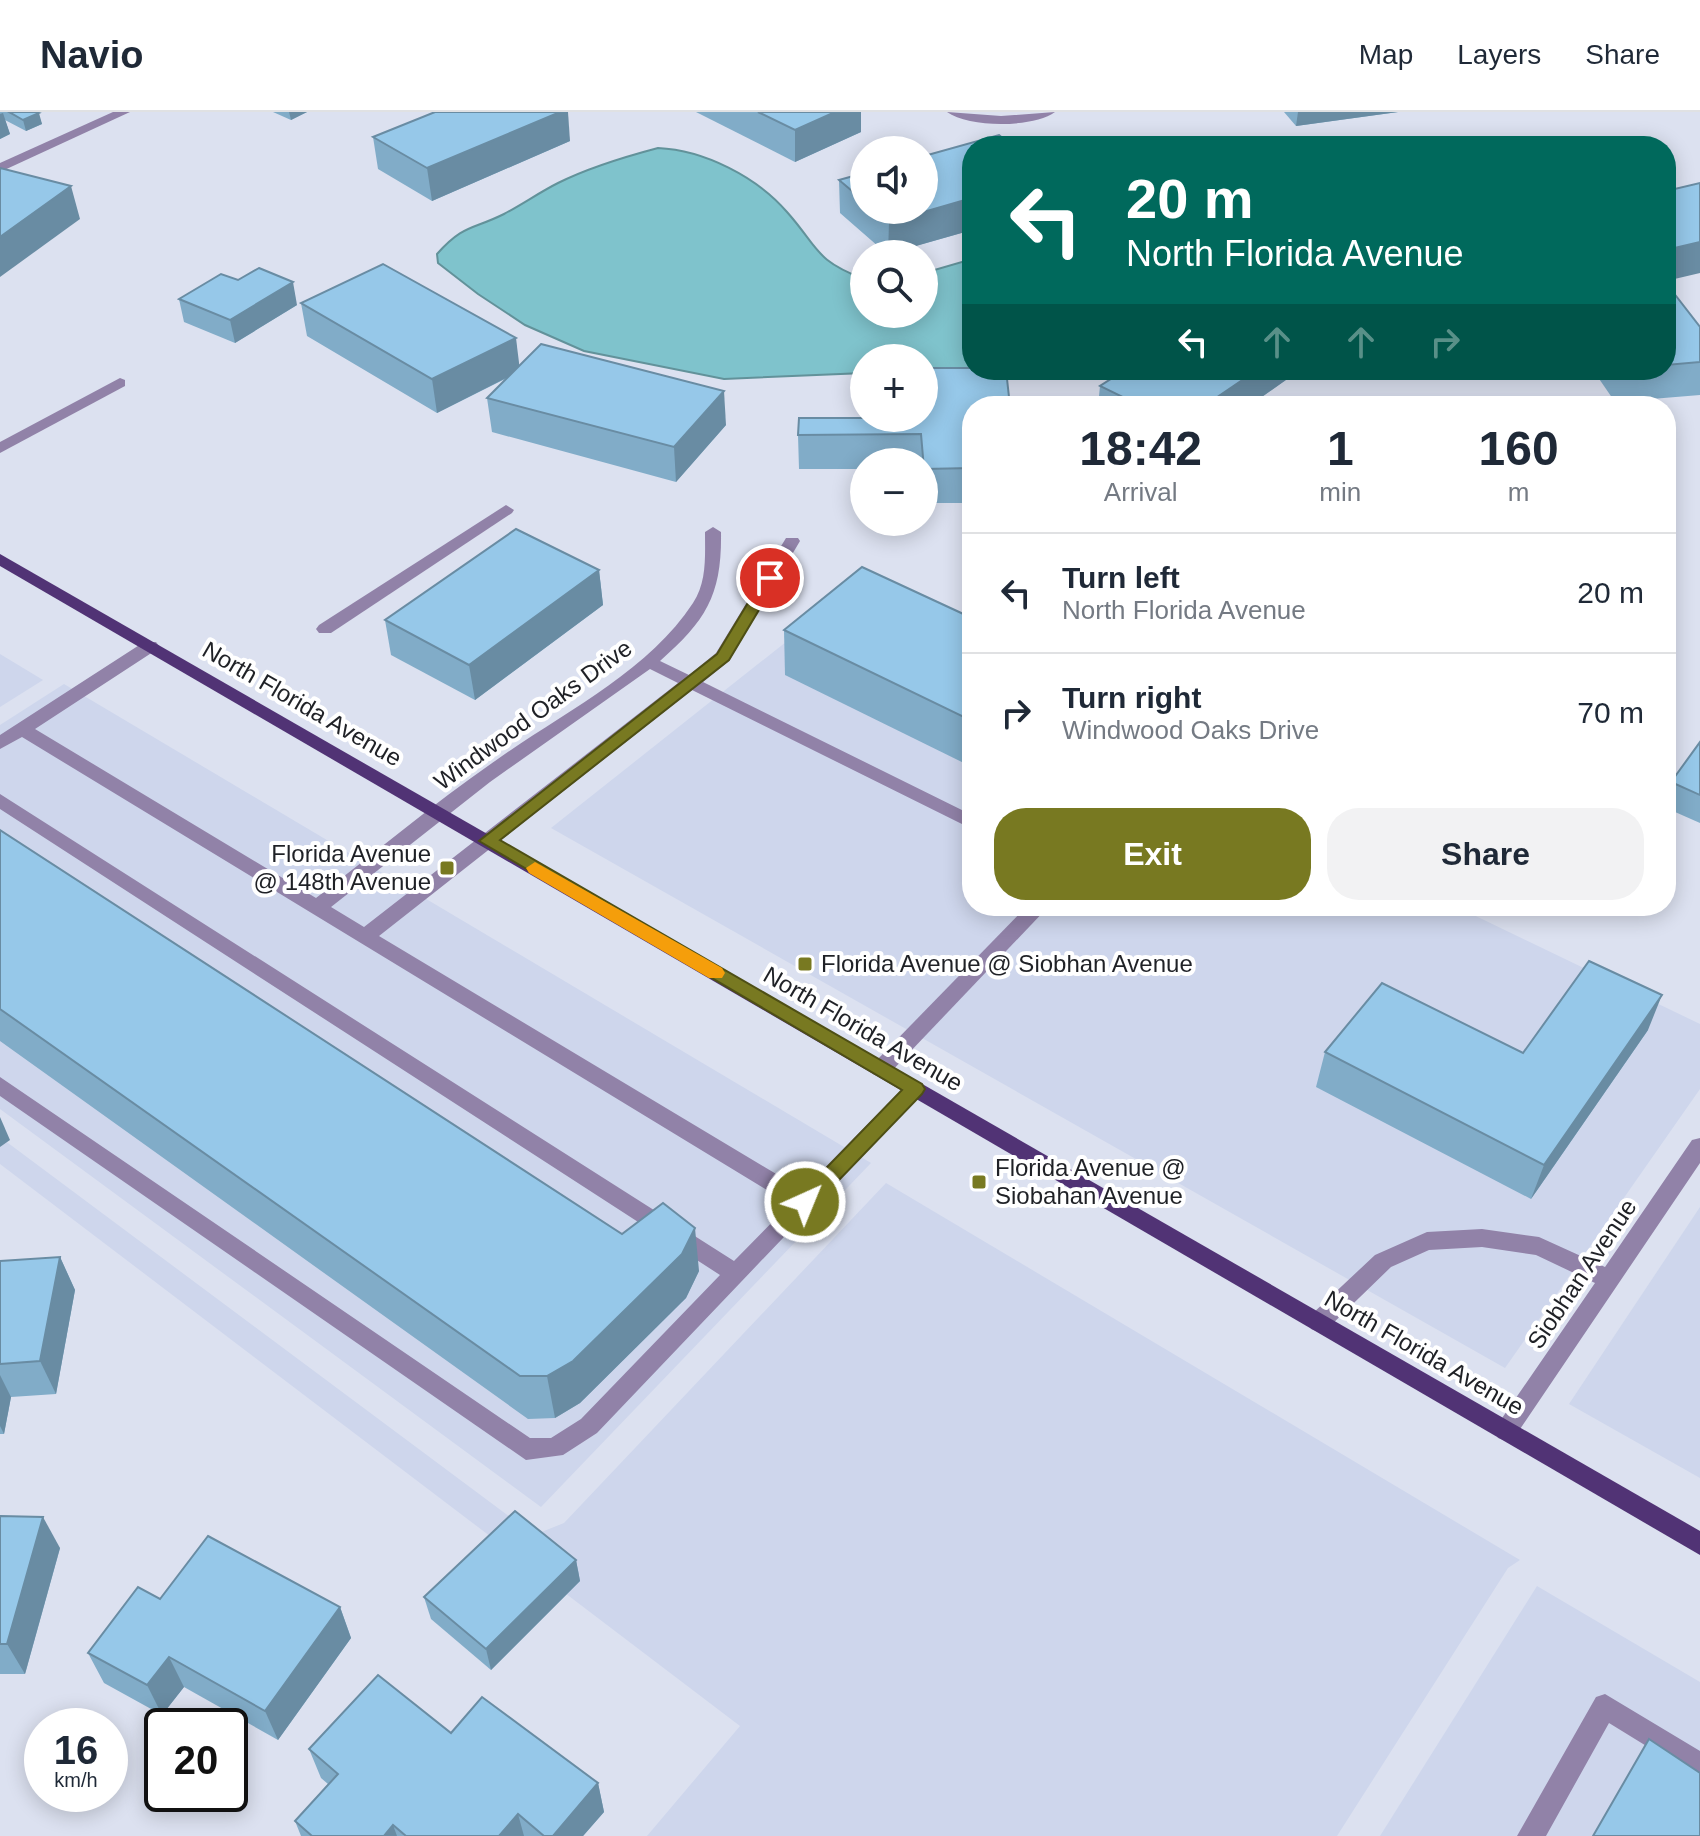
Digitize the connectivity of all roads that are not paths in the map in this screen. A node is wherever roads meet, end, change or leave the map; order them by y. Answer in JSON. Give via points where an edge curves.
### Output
{"nodes":[{"id":1,"x":124,"y":112,"type":"edge"},
{"id":2,"x":953,"y":112,"type":"edge"},
{"id":3,"x":1049,"y":112,"type":"edge"},
{"id":4,"x":0,"y":168,"type":"edge"},
{"id":5,"x":120,"y":383,"type":"dead end"},
{"id":6,"x":0,"y":448,"type":"edge"},
{"id":7,"x":506,"y":510,"type":"dead end"},
{"id":8,"x":713,"y":532,"type":"dead end"},
{"id":9,"x":792,"y":541,"type":"dead end"},
{"id":10,"x":0,"y":559,"type":"edge"},
{"id":11,"x":325,"y":629,"type":"dead end"},
{"id":12,"x":150,"y":646,"type":"junction"},
{"id":13,"x":647,"y":661,"type":"junction"},
{"id":14,"x":690,"y":683,"type":"junction"},
{"id":15,"x":22,"y":729,"type":"junction"},
{"id":16,"x":0,"y":743,"type":"edge"},
{"id":17,"x":0,"y":800,"type":"edge"},
{"id":18,"x":440,"y":813,"type":"junction"},
{"id":19,"x":962,"y":818,"type":"edge"},
{"id":20,"x":488,"y":841,"type":"junction"},
{"id":21,"x":319,"y":906,"type":"junction"},
{"id":22,"x":1029,"y":916,"type":"edge"},
{"id":23,"x":367,"y":935,"type":"junction"},
{"id":24,"x":881,"y":1069,"type":"junction"},
{"id":25,"x":0,"y":1085,"type":"edge"},
{"id":26,"x":915,"y":1089,"type":"junction"},
{"id":27,"x":1700,"y":1146,"type":"edge"},
{"id":28,"x":805,"y":1202,"type":"junction"},
{"id":29,"x":736,"y":1274,"type":"junction"},
{"id":30,"x":1609,"y":1279,"type":"junction"},
{"id":31,"x":1319,"y":1322,"type":"junction"},
{"id":32,"x":1506,"y":1431,"type":"junction"},
{"id":33,"x":1700,"y":1544,"type":"edge"},
{"id":34,"x":1700,"y":1766,"type":"edge"},
{"id":35,"x":1531,"y":1836,"type":"edge"}],
"edges":[{"from":1,"to":4,"type":"street"},
{"from":2,"to":3,"type":"street","via":[[1014,122]]},
{"from":5,"to":6,"type":"street"},
{"from":7,"to":11,"type":"street"},
{"from":8,"to":13,"type":"street","name":"Windwood Oaks Drive","via":[[713,569],[703,602]]},
{"from":9,"to":14,"type":"street","via":[[723,657]]},
{"from":10,"to":12,"type":"main road","name":"North Florida Avenue"},
{"from":12,"to":15,"type":"street"},
{"from":12,"to":18,"type":"main road","name":"North Florida Avenue"},
{"from":13,"to":14,"type":"street"},
{"from":13,"to":18,"type":"street","name":"Windwood Oaks Drive"},
{"from":14,"to":19,"type":"street"},
{"from":14,"to":20,"type":"street"},
{"from":15,"to":16,"type":"street"},
{"from":15,"to":21,"type":"street"},
{"from":17,"to":29,"type":"street"},
{"from":18,"to":20,"type":"main road","name":"North Florida Avenue"},
{"from":18,"to":21,"type":"street","name":"Windwood Oaks Drive"},
{"from":20,"to":23,"type":"street"},
{"from":20,"to":24,"type":"main road","name":"North Florida Avenue"},
{"from":21,"to":23,"type":"street"},
{"from":22,"to":24,"type":"street"},
{"from":23,"to":28,"type":"street"},
{"from":24,"to":26,"type":"main road","name":"North Florida Avenue"},
{"from":25,"to":29,"type":"street","via":[[526,1449],[555,1448],[589,1426]]},
{"from":26,"to":28,"type":"street"},
{"from":26,"to":31,"type":"main road","name":"North Florida Avenue"},
{"from":27,"to":30,"type":"street","name":"Siobhan Avenue"},
{"from":28,"to":29,"type":"street"},
{"from":30,"to":31,"type":"street","via":[[1539,1246],[1482,1238],[1427,1241],[1383,1261]]},
{"from":30,"to":32,"type":"street","name":"Siobhan Avenue"},
{"from":31,"to":32,"type":"main road","name":"North Florida Avenue"},
{"from":32,"to":33,"type":"main road","name":"North Florida Avenue"},
{"from":34,"to":35,"type":"street","via":[[1605,1706]]}]}
